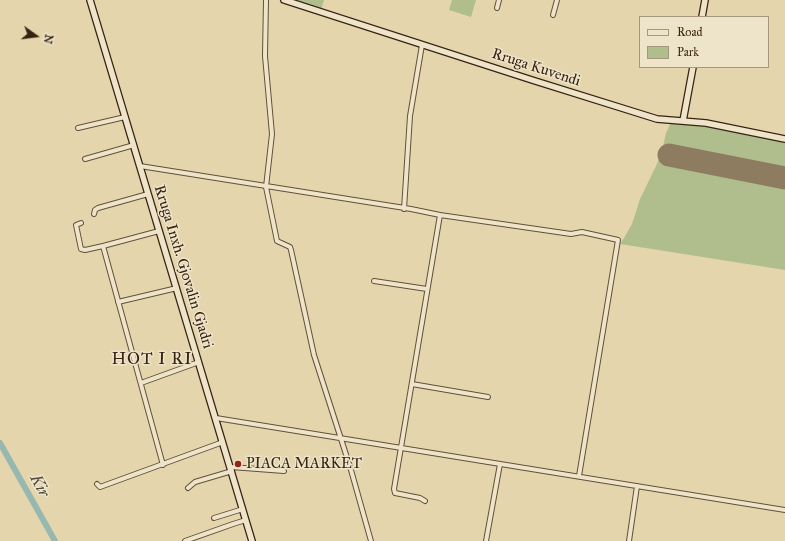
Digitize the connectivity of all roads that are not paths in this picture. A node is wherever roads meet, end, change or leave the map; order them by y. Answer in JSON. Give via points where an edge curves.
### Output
{"nodes":[{"id":1,"x":90,"y":0,"type":"edge"},
{"id":2,"x":266,"y":0,"type":"edge"},
{"id":3,"x":284,"y":0,"type":"edge"},
{"id":4,"x":499,"y":0,"type":"edge"},
{"id":5,"x":557,"y":0,"type":"edge"},
{"id":6,"x":705,"y":0,"type":"edge"},
{"id":7,"x":497,"y":8,"type":"dead end"},
{"id":8,"x":553,"y":15,"type":"dead end"},
{"id":9,"x":702,"y":16,"type":"edge"},
{"id":10,"x":422,"y":45,"type":"junction"},
{"id":11,"x":693,"y":68,"type":"edge"},
{"id":12,"x":125,"y":117,"type":"junction"},
{"id":13,"x":683,"y":122,"type":"junction"},
{"id":14,"x":78,"y":128,"type":"dead end"},
{"id":15,"x":785,"y":139,"type":"edge"},
{"id":16,"x":134,"y":145,"type":"junction"},
{"id":17,"x":85,"y":159,"type":"dead end"},
{"id":18,"x":140,"y":166,"type":"junction"},
{"id":19,"x":266,"y":187,"type":"junction"},
{"id":20,"x":148,"y":194,"type":"junction"},
{"id":21,"x":404,"y":208,"type":"junction"},
{"id":22,"x":94,"y":214,"type":"dead end"},
{"id":23,"x":440,"y":215,"type":"junction"},
{"id":24,"x":82,"y":223,"type":"dead end"},
{"id":25,"x":159,"y":231,"type":"junction"},
{"id":26,"x":103,"y":246,"type":"junction"},
{"id":27,"x":374,"y":281,"type":"dead end"},
{"id":28,"x":177,"y":288,"type":"junction"},
{"id":29,"x":427,"y":289,"type":"junction"},
{"id":30,"x":118,"y":302,"type":"junction"},
{"id":31,"x":199,"y":362,"type":"junction"},
{"id":32,"x":141,"y":383,"type":"junction"},
{"id":33,"x":412,"y":384,"type":"junction"},
{"id":34,"x":488,"y":397,"type":"dead end"},
{"id":35,"x":216,"y":418,"type":"junction"},
{"id":36,"x":340,"y":438,"type":"junction"},
{"id":37,"x":223,"y":442,"type":"junction"},
{"id":38,"x":401,"y":447,"type":"junction"},
{"id":39,"x":163,"y":464,"type":"junction"},
{"id":40,"x":500,"y":464,"type":"junction"},
{"id":41,"x":231,"y":469,"type":"junction"},
{"id":42,"x":284,"y":471,"type":"dead end"},
{"id":43,"x":579,"y":476,"type":"junction"},
{"id":44,"x":97,"y":484,"type":"dead end"},
{"id":45,"x":637,"y":486,"type":"junction"},
{"id":46,"x":188,"y":488,"type":"dead end"},
{"id":47,"x":425,"y":501,"type":"dead end"},
{"id":48,"x":243,"y":509,"type":"junction"},
{"id":49,"x":785,"y":510,"type":"edge"},
{"id":50,"x":214,"y":518,"type":"dead end"},
{"id":51,"x":246,"y":520,"type":"junction"},
{"id":52,"x":185,"y":541,"type":"edge"},
{"id":53,"x":252,"y":541,"type":"edge"},
{"id":54,"x":371,"y":541,"type":"edge"},
{"id":55,"x":486,"y":541,"type":"edge"},
{"id":56,"x":629,"y":541,"type":"edge"}],
"edges":[{"from":1,"to":12,"type":"street","name":"Rruga Inxh. Gjovalin Gjadri"},
{"from":2,"to":19,"type":"street","via":[[265,56],[272,134]]},
{"from":3,"to":10,"type":"street","name":"Rruga Kuvendi"},
{"from":4,"to":7,"type":"street"},
{"from":5,"to":8,"type":"street"},
{"from":6,"to":9,"type":"street"},
{"from":10,"to":13,"type":"street","name":"Rruga Kuvendi","via":[[657,119]]},
{"from":10,"to":21,"type":"street","via":[[410,116]]},
{"from":11,"to":13,"type":"street"},
{"from":12,"to":14,"type":"street"},
{"from":12,"to":16,"type":"street","name":"Rruga Inxh. Gjovalin Gjadri"},
{"from":13,"to":15,"type":"street","name":"Rruga Kuvendi","via":[[714,125]]},
{"from":16,"to":17,"type":"street"},
{"from":16,"to":18,"type":"street","name":"Rruga Inxh. Gjovalin Gjadri"},
{"from":18,"to":19,"type":"street"},
{"from":18,"to":20,"type":"street","name":"Rruga Inxh. Gjovalin Gjadri"},
{"from":19,"to":21,"type":"street"},
{"from":19,"to":36,"type":"street","via":[[277,241],[291,250],[314,355]]},
{"from":20,"to":22,"type":"street","via":[[98,208]]},
{"from":20,"to":25,"type":"street","name":"Rruga Inxh. Gjovalin Gjadri"},
{"from":21,"to":23,"type":"street"},
{"from":23,"to":29,"type":"street"},
{"from":23,"to":43,"type":"street","via":[[571,234],[582,232],[618,240]]},
{"from":24,"to":26,"type":"street","via":[[76,225],[81,249]]},
{"from":25,"to":26,"type":"street"},
{"from":25,"to":28,"type":"street","name":"Rruga Inxh. Gjovalin Gjadri"},
{"from":26,"to":30,"type":"street"},
{"from":27,"to":29,"type":"street"},
{"from":28,"to":30,"type":"street"},
{"from":28,"to":31,"type":"street","name":"Rruga Inxh. Gjovalin Gjadri"},
{"from":29,"to":33,"type":"street"},
{"from":30,"to":32,"type":"street"},
{"from":31,"to":32,"type":"street"},
{"from":31,"to":35,"type":"street","name":"Rruga Inxh. Gjovalin Gjadri"},
{"from":32,"to":39,"type":"street"},
{"from":33,"to":34,"type":"street"},
{"from":33,"to":38,"type":"street"},
{"from":35,"to":36,"type":"street"},
{"from":35,"to":37,"type":"street","name":"Rruga Inxh. Gjovalin Gjadri"},
{"from":36,"to":38,"type":"street"},
{"from":36,"to":54,"type":"street"},
{"from":37,"to":39,"type":"street"},
{"from":37,"to":41,"type":"street","name":"Rruga Inxh. Gjovalin Gjadri"},
{"from":38,"to":40,"type":"street"},
{"from":38,"to":47,"type":"street","via":[[395,493]]},
{"from":39,"to":44,"type":"street","via":[[100,487]]},
{"from":40,"to":43,"type":"street"},
{"from":40,"to":55,"type":"street"},
{"from":41,"to":42,"type":"street"},
{"from":41,"to":46,"type":"street","via":[[195,482]]},
{"from":41,"to":48,"type":"street","name":"Rruga Inxh. Gjovalin Gjadri"},
{"from":43,"to":45,"type":"street"},
{"from":45,"to":49,"type":"street"},
{"from":45,"to":56,"type":"street"},
{"from":48,"to":50,"type":"street"},
{"from":48,"to":51,"type":"street","name":"Rruga Inxh. Gjovalin Gjadri"},
{"from":51,"to":52,"type":"street"},
{"from":51,"to":53,"type":"street","name":"Rruga Inxh. Gjovalin Gjadri"}]}
